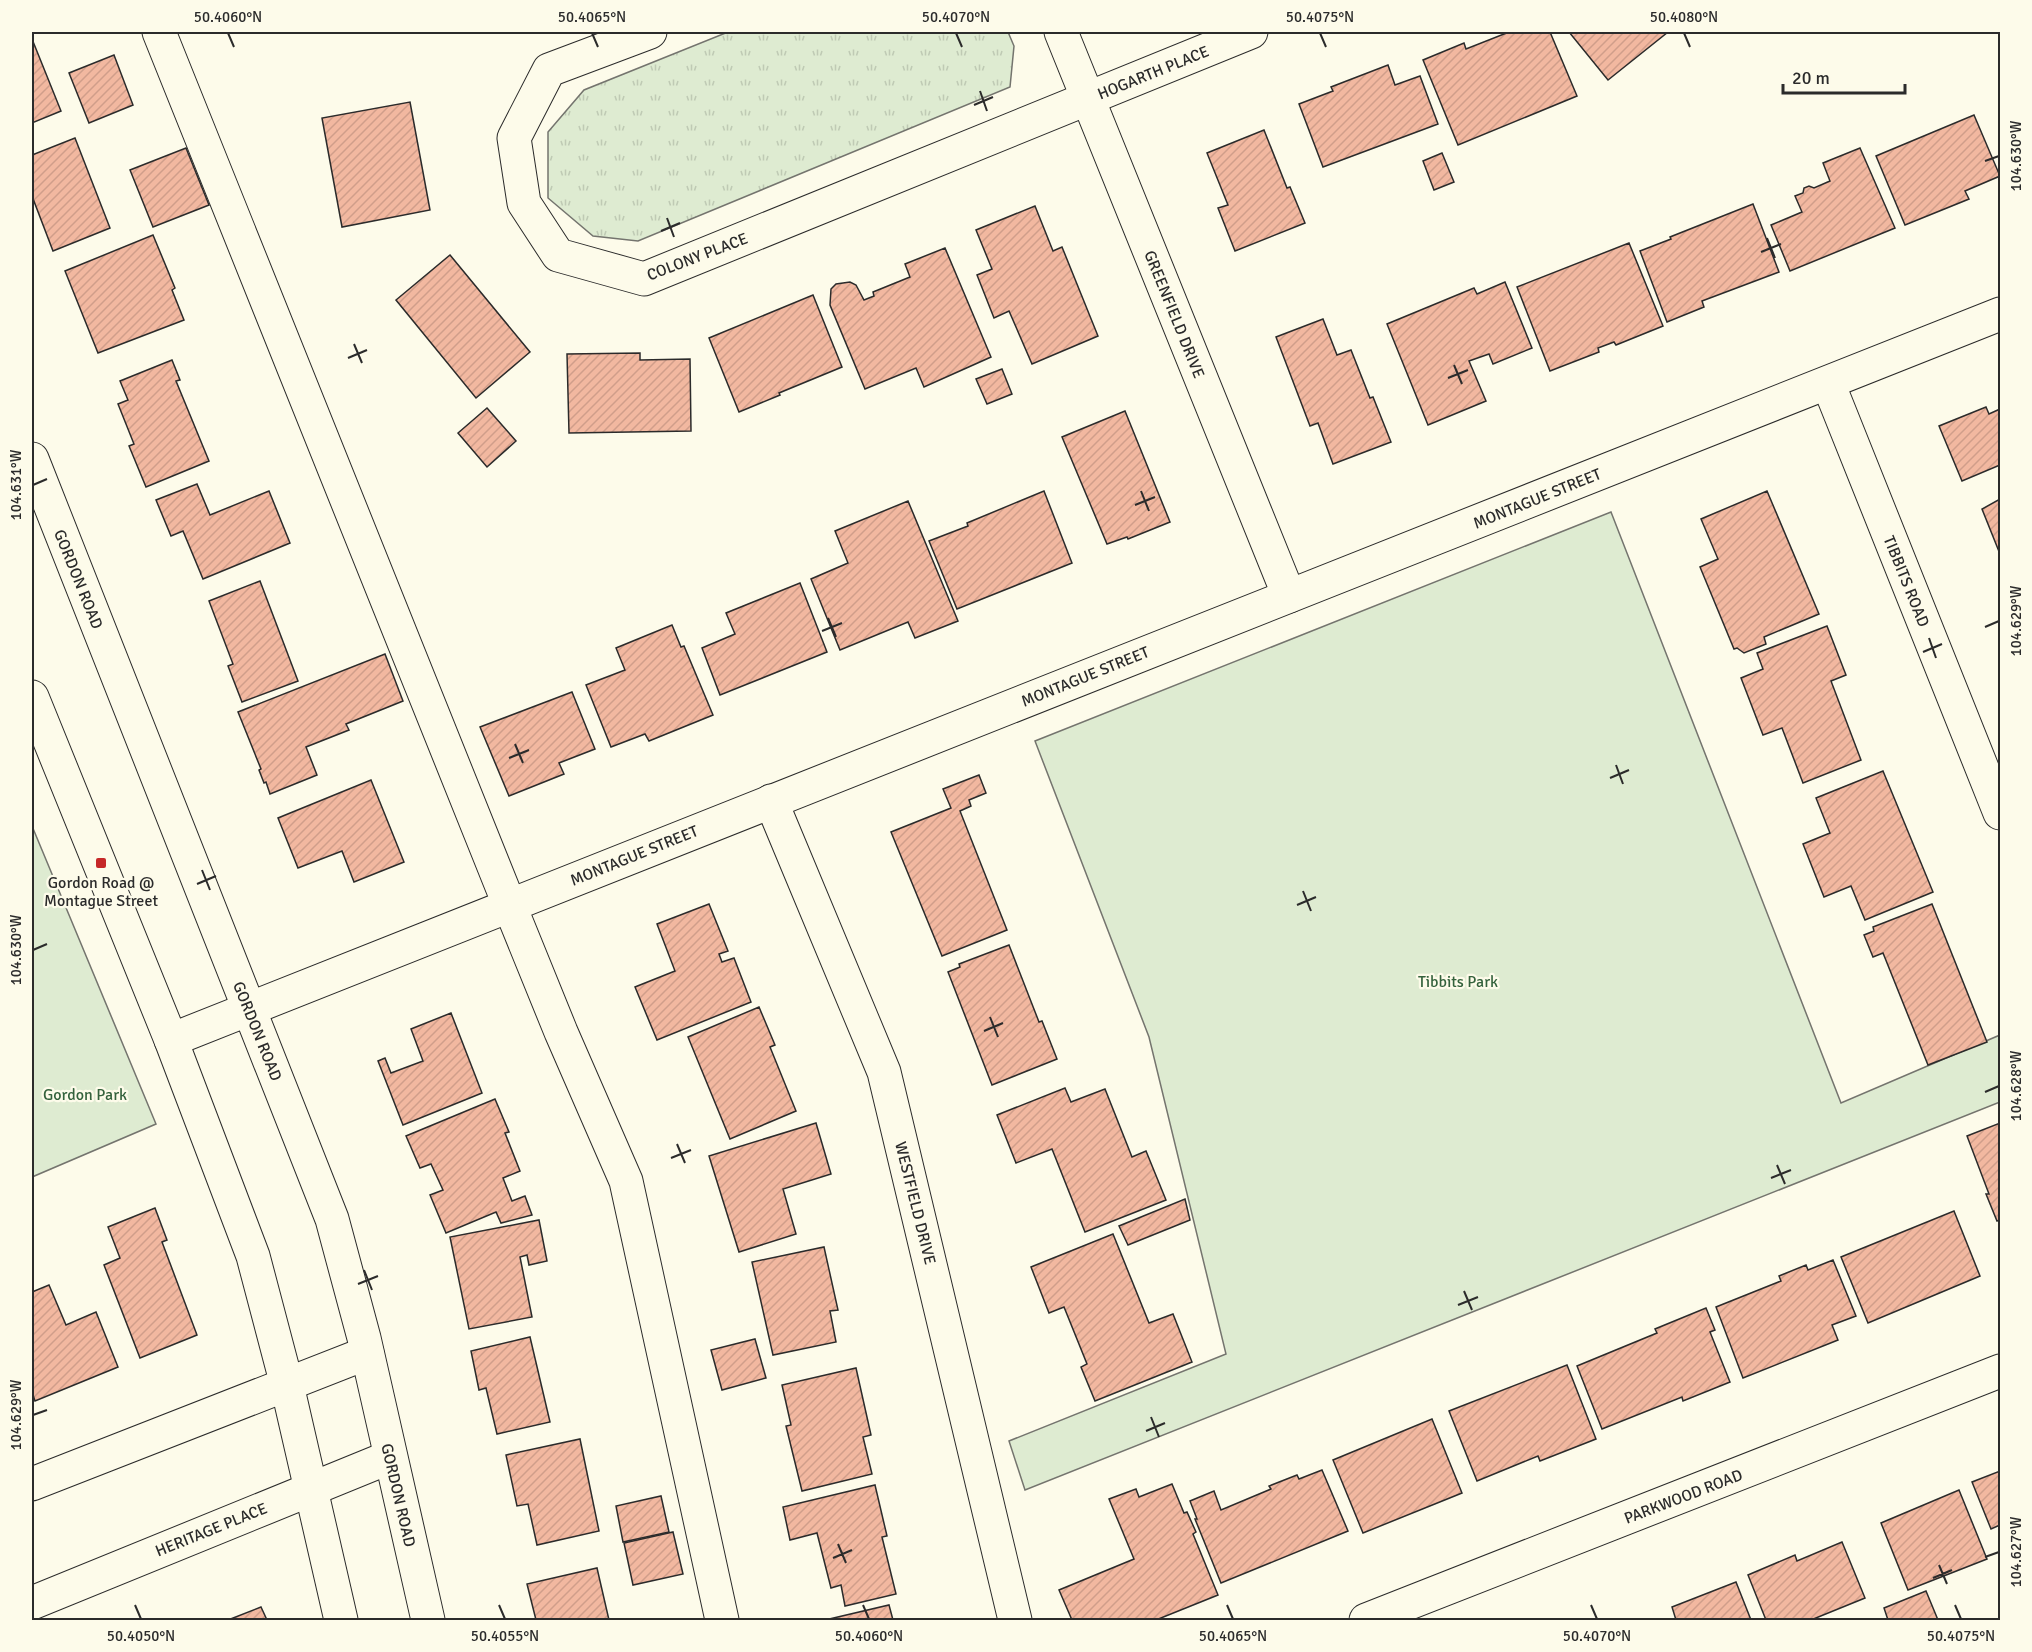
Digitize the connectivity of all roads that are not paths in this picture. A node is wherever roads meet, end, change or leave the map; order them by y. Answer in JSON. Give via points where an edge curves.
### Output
{"nodes":[{"id":1,"x":159,"y":32,"type":"edge"},
{"id":2,"x":650,"y":32,"type":"edge"},
{"id":3,"x":1061,"y":32,"type":"edge"},
{"id":4,"x":1251,"y":32,"type":"edge"},
{"id":5,"x":1089,"y":98,"type":"junction"},
{"id":6,"x":2001,"y":314,"type":"edge"},
{"id":7,"x":1828,"y":383,"type":"junction"},
{"id":8,"x":32,"y":459,"type":"edge"},
{"id":9,"x":1289,"y":596,"type":"junction"},
{"id":10,"x":32,"y":697,"type":"edge"},
{"id":11,"x":771,"y":801,"type":"junction"},
{"id":12,"x":2001,"y":813,"type":"edge"},
{"id":13,"x":509,"y":904,"type":"junction"},
{"id":14,"x":249,"y":1007,"type":"junction"},
{"id":15,"x":171,"y":1040,"type":"junction"},
{"id":16,"x":367,"y":1353,"type":"junction"},
{"id":17,"x":2001,"y":1371,"type":"edge"},
{"id":18,"x":286,"y":1385,"type":"junction"},
{"id":19,"x":390,"y":1457,"type":"junction"},
{"id":20,"x":32,"y":1484,"type":"edge"},
{"id":21,"x":311,"y":1488,"type":"junction"},
{"id":22,"x":32,"y":1603,"type":"edge"},
{"id":23,"x":341,"y":1620,"type":"edge"},
{"id":24,"x":428,"y":1620,"type":"edge"},
{"id":25,"x":722,"y":1620,"type":"edge"},
{"id":26,"x":1015,"y":1620,"type":"edge"},
{"id":27,"x":1366,"y":1620,"type":"edge"}],
"edges":[{"from":1,"to":13,"type":"street"},
{"from":2,"to":5,"type":"street","name":"COLONY PLACE","via":[[549,70],[514,138],[524,203],[558,255],[644,279]]},
{"from":3,"to":5,"type":"street","name":"GREENFIELD DRIVE"},
{"from":4,"to":5,"type":"street","name":"HOGARTH PLACE"},
{"from":5,"to":9,"type":"street","name":"GREENFIELD DRIVE"},
{"from":6,"to":7,"type":"street","name":"MONTAGUE STREET"},
{"from":7,"to":9,"type":"street","name":"MONTAGUE STREET"},
{"from":7,"to":12,"type":"street","name":"TIBBITS ROAD"},
{"from":8,"to":14,"type":"street","name":"GORDON ROAD"},
{"from":9,"to":11,"type":"street","name":"MONTAGUE STREET"},
{"from":10,"to":15,"type":"street"},
{"from":11,"to":13,"type":"street","name":"MONTAGUE STREET"},
{"from":11,"to":26,"type":"street","name":"WESTFIELD DRIVE","via":[[884,1072]]},
{"from":13,"to":14,"type":"street","name":"MONTAGUE STREET"},
{"from":13,"to":25,"type":"street","via":[[626,1181]]},
{"from":14,"to":15,"type":"street","name":"MONTAGUE STREET"},
{"from":14,"to":16,"type":"street","name":"GORDON ROAD","via":[[332,1220]]},
{"from":15,"to":18,"type":"street","via":[[253,1256]]},
{"from":16,"to":18,"type":"street"},
{"from":16,"to":19,"type":"street","name":"GORDON ROAD"},
{"from":17,"to":27,"type":"street","name":"PARKWOOD ROAD"},
{"from":18,"to":20,"type":"street"},
{"from":18,"to":21,"type":"street"},
{"from":19,"to":21,"type":"street","name":"HERITAGE PLACE"},
{"from":19,"to":24,"type":"street","name":"GORDON ROAD"},
{"from":21,"to":22,"type":"street","name":"HERITAGE PLACE"},
{"from":21,"to":23,"type":"street"}]}
